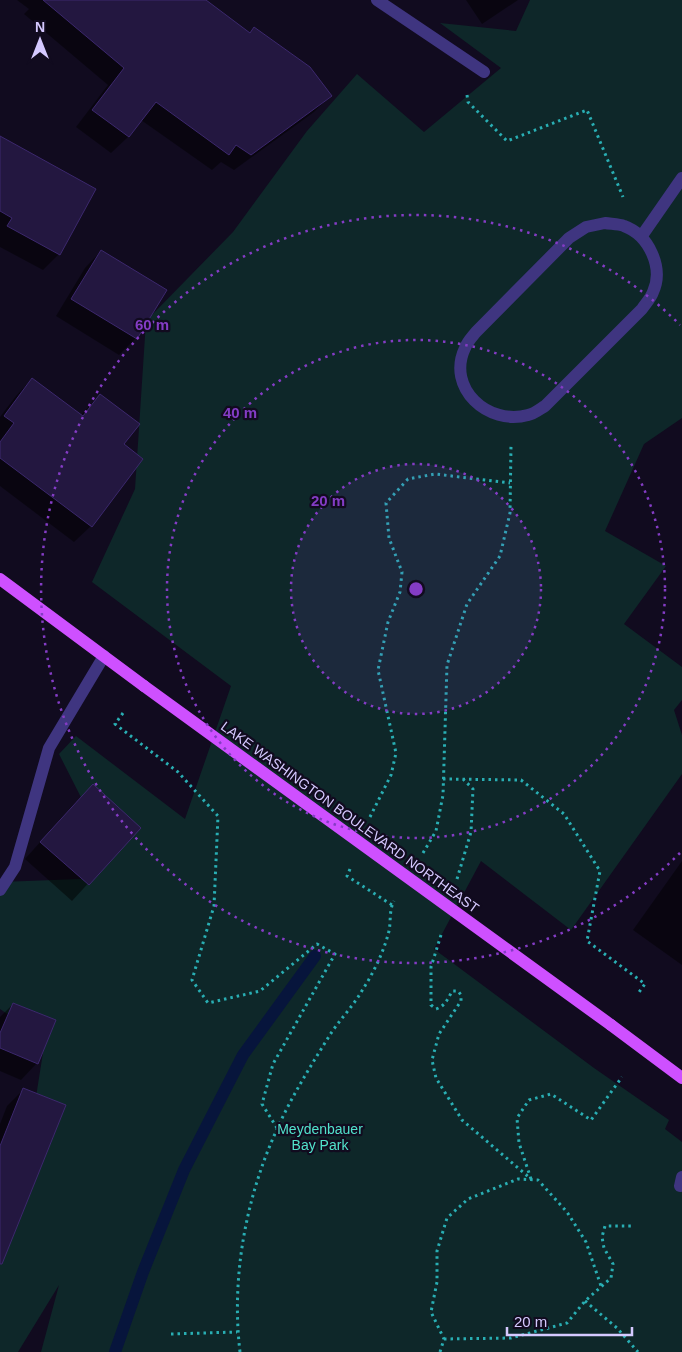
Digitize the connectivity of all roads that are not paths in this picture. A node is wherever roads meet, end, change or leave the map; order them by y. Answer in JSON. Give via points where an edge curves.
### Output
{"nodes":[{"id":1,"x":377,"y":0,"type":"edge"},
{"id":2,"x":484,"y":72,"type":"dead end"},
{"id":3,"x":682,"y":178,"type":"edge"},
{"id":4,"x":641,"y":237,"type":"junction"},
{"id":5,"x":0,"y":579,"type":"edge"},
{"id":6,"x":104,"y":656,"type":"junction"},
{"id":7,"x":0,"y":890,"type":"edge"},
{"id":8,"x":682,"y":1078,"type":"edge"}],
"edges":[{"from":1,"to":2,"type":"street"},
{"from":3,"to":4,"type":"street"},
{"from":4,"to":4,"type":"street","via":[[624,226],[605,223],[586,227],[570,238],[464,348],[460,368],[465,388],[475,403],[491,414],[511,417],[529,415],[545,406],[642,308],[653,292],[657,274],[653,255]]},
{"from":5,"to":6,"type":"main road","name":"LAKE WASHINGTON BOULEVARD NORTHEAST"},
{"from":6,"to":7,"type":"street","via":[[49,748],[15,867]]},
{"from":6,"to":8,"type":"main road","name":"LAKE WASHINGTON BOULEVARD NORTHEAST","bridge":true}]}
